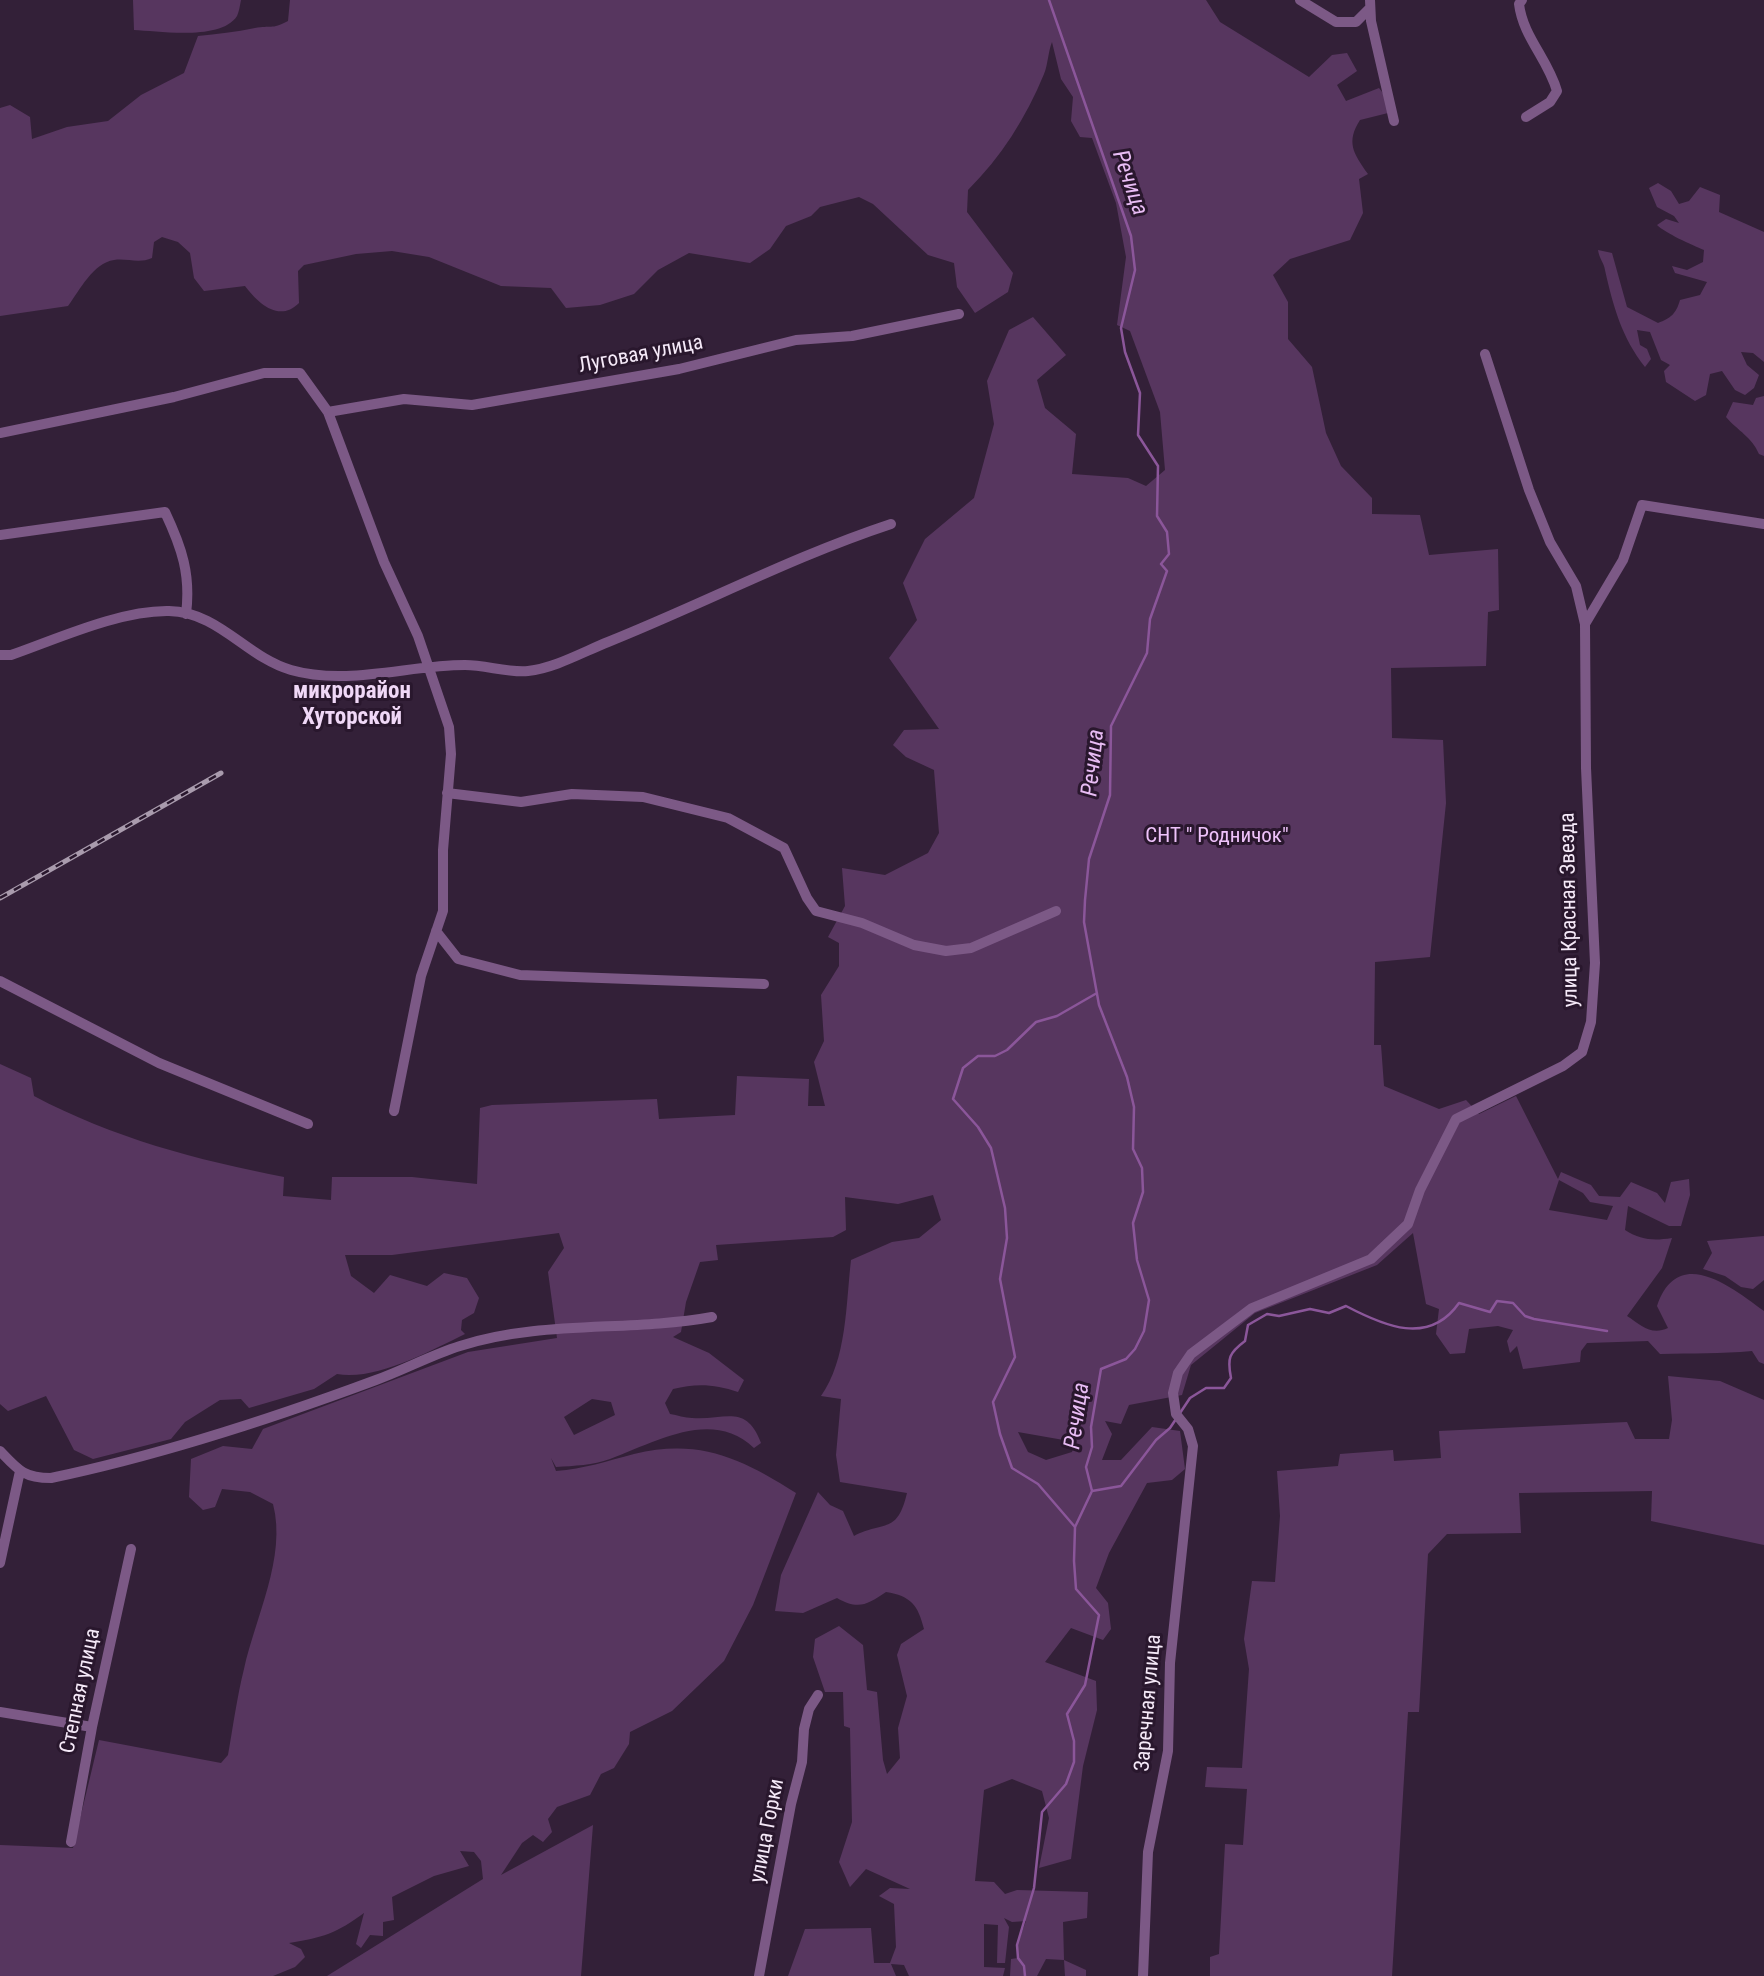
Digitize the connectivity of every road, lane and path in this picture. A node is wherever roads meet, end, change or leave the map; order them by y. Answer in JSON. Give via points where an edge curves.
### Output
{"nodes":[{"id":1,"x":1300,"y":0,"type":"edge"},
{"id":2,"x":1522,"y":0,"type":"edge"},
{"id":3,"x":1370,"y":4,"type":"edge"},
{"id":4,"x":1526,"y":117,"type":"dead end"},
{"id":5,"x":1394,"y":121,"type":"dead end"},
{"id":6,"x":959,"y":314,"type":"dead end"},
{"id":7,"x":1485,"y":354,"type":"dead end"},
{"id":8,"x":328,"y":412,"type":"junction"},
{"id":9,"x":0,"y":433,"type":"edge"},
{"id":10,"x":891,"y":524,"type":"dead end"},
{"id":11,"x":1764,"y":524,"type":"edge"},
{"id":12,"x":0,"y":536,"type":"edge"},
{"id":13,"x":186,"y":614,"type":"junction"},
{"id":14,"x":1585,"y":624,"type":"junction"},
{"id":15,"x":0,"y":655,"type":"edge"},
{"id":16,"x":428,"y":669,"type":"junction"},
{"id":17,"x":447,"y":793,"type":"junction"},
{"id":18,"x":1056,"y":911,"type":"dead end"},
{"id":19,"x":436,"y":930,"type":"junction"},
{"id":20,"x":0,"y":981,"type":"edge"},
{"id":21,"x":764,"y":984,"type":"dead end"},
{"id":22,"x":394,"y":1111,"type":"dead end"},
{"id":23,"x":308,"y":1124,"type":"dead end"},
{"id":24,"x":712,"y":1317,"type":"dead end"},
{"id":25,"x":1189,"y":1433,"type":"joint"},
{"id":26,"x":0,"y":1451,"type":"edge"},
{"id":27,"x":20,"y":1471,"type":"junction"},
{"id":28,"x":131,"y":1549,"type":"dead end"},
{"id":29,"x":0,"y":1563,"type":"edge"},
{"id":30,"x":818,"y":1695,"type":"dead end"},
{"id":31,"x":0,"y":1712,"type":"edge"},
{"id":32,"x":92,"y":1727,"type":"junction"},
{"id":33,"x":71,"y":1842,"type":"dead end"},
{"id":34,"x":759,"y":1976,"type":"edge"},
{"id":35,"x":1143,"y":1976,"type":"edge"}],
"edges":[{"from":1,"to":3,"type":"street","via":[[1336,22],[1356,22]]},
{"from":2,"to":4,"type":"street","via":[[1521,24],[1550,68],[1557,91],[1550,102]]},
{"from":3,"to":5,"type":"street"},
{"from":6,"to":8,"type":"street","name":"Луговая улица","via":[[852,336],[796,340],[679,369],[472,405],[404,400]]},
{"from":7,"to":14,"type":"street","name":"улица Красная Звезда","via":[[1529,490],[1550,542],[1576,586]]},
{"from":8,"to":9,"type":"street","via":[[300,373],[264,373]]},
{"from":8,"to":16,"type":"street"},
{"from":10,"to":16,"type":"street","via":[[844,539],[724,595],[558,662],[528,671],[463,665]]},
{"from":11,"to":14,"type":"street","via":[[1642,505],[1623,560]]},
{"from":12,"to":13,"type":"street","via":[[165,512],[190,586]]},
{"from":13,"to":15,"type":"street","via":[[170,611],[127,618]]},
{"from":13,"to":16,"type":"street","via":[[228,630],[258,654],[291,670],[335,675]]},
{"from":14,"to":25,"type":"street","name":"улица Красная Звезда","via":[[1595,963],[1589,1037],[1582,1052],[1456,1119],[1408,1224],[1371,1259],[1252,1308],[1191,1354],[1178,1373],[1173,1393],[1176,1414]]},
{"from":16,"to":17,"type":"street","via":[[449,727]]},
{"from":17,"to":18,"type":"street","via":[[521,802],[572,794],[643,797],[728,818],[784,848],[816,911],[862,923],[914,945],[946,951],[971,948]]},
{"from":17,"to":19,"type":"street","via":[[443,911]]},
{"from":19,"to":21,"type":"street","via":[[458,959],[520,975]]},
{"from":19,"to":22,"type":"street","via":[[421,976]]},
{"from":20,"to":23,"type":"street","via":[[159,1063]]},
{"from":24,"to":27,"type":"street","via":[[655,1326],[547,1328],[461,1346],[323,1399],[178,1445],[51,1478],[33,1478]]},
{"from":25,"to":35,"type":"street","name":"Заречная улица","via":[[1193,1446],[1170,1663],[1168,1751],[1148,1852]]},
{"from":26,"to":27,"type":"street"},
{"from":27,"to":29,"type":"street"},
{"from":28,"to":32,"type":"street","name":"Степная улица"},
{"from":30,"to":34,"type":"street","name":"улица Горки","via":[[804,1729],[802,1762]]},
{"from":31,"to":32,"type":"street"},
{"from":32,"to":33,"type":"street","name":"Степная улица"}]}
